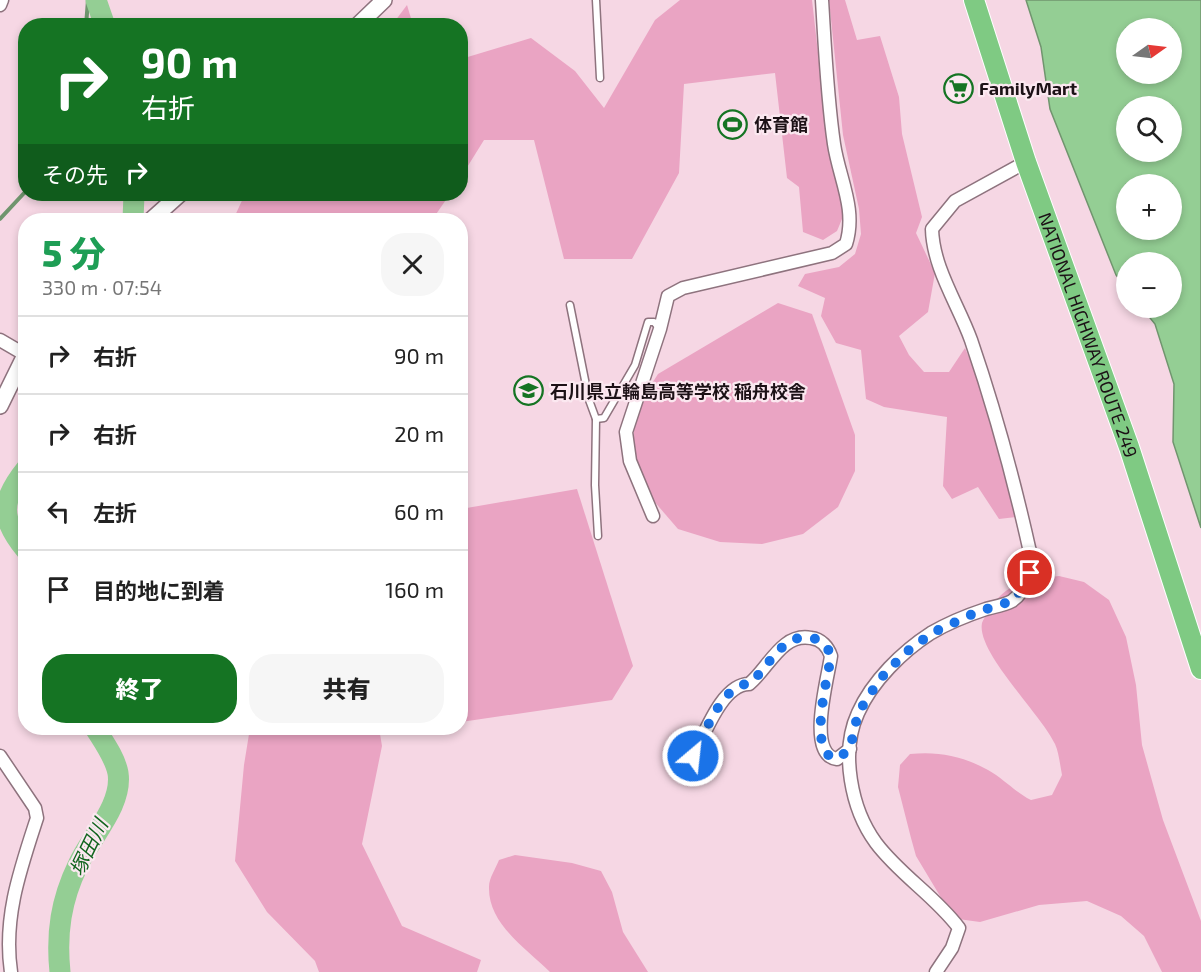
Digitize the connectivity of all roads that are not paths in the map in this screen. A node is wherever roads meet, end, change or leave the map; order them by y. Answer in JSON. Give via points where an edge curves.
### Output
{"nodes":[{"id":1,"x":2,"y":0,"type":"edge"},
{"id":2,"x":384,"y":0,"type":"edge"},
{"id":3,"x":596,"y":0,"type":"edge"},
{"id":4,"x":822,"y":0,"type":"edge"},
{"id":5,"x":974,"y":0,"type":"edge"},
{"id":6,"x":0,"y":5,"type":"edge"},
{"id":7,"x":365,"y":18,"type":"edge"},
{"id":8,"x":600,"y":78,"type":"dead end"},
{"id":9,"x":1026,"y":162,"type":"junction"},
{"id":10,"x":172,"y":201,"type":"edge"},
{"id":11,"x":159,"y":213,"type":"edge"},
{"id":12,"x":570,"y":305,"type":"dead end"},
{"id":13,"x":660,"y":329,"type":"junction"},
{"id":14,"x":0,"y":340,"type":"edge"},
{"id":15,"x":18,"y":349,"type":"edge"},
{"id":16,"x":18,"y":368,"type":"edge"},
{"id":17,"x":0,"y":405,"type":"edge"},
{"id":18,"x":596,"y":419,"type":"junction"},
{"id":19,"x":653,"y":516,"type":"dead end"},
{"id":20,"x":598,"y":536,"type":"dead end"},
{"id":21,"x":1201,"y":669,"type":"edge"},
{"id":22,"x":850,"y":749,"type":"junction"},
{"id":23,"x":0,"y":756,"type":"edge"},
{"id":24,"x":693,"y":756,"type":"dead end"},
{"id":25,"x":11,"y":972,"type":"edge"},
{"id":26,"x":936,"y":972,"type":"edge"}],
"edges":[{"from":1,"to":6,"type":"street"},
{"from":2,"to":7,"type":"street"},
{"from":3,"to":8,"type":"lane"},
{"from":4,"to":13,"type":"street","via":[[834,146],[850,211],[846,244],[832,253],[683,288],[668,296]]},
{"from":5,"to":9,"type":"highway","name":"NATIONAL HIGHWAY ROUTE 249"},
{"from":9,"to":21,"type":"highway","name":"NATIONAL HIGHWAY ROUTE 249","via":[[1129,447]]},
{"from":9,"to":22,"type":"street","via":[[955,201],[932,229],[932,248],[993,404],[1030,552],[1030,573],[1012,601],[932,633],[905,653],[880,679],[858,713]]},
{"from":10,"to":11,"type":"street"},
{"from":12,"to":18,"type":"lane"},
{"from":13,"to":18,"type":"lane","via":[[654,322],[648,322],[634,365],[604,418]]},
{"from":13,"to":19,"type":"street","via":[[626,432],[630,461]]},
{"from":14,"to":15,"type":"street"},
{"from":16,"to":17,"type":"street"},
{"from":18,"to":20,"type":"lane"},
{"from":22,"to":24,"type":"street","via":[[837,759],[822,751],[819,726],[831,656],[828,648],[815,638],[802,636],[783,647],[749,684],[739,684],[727,693]]},
{"from":22,"to":26,"type":"street","via":[[850,778],[876,843],[918,889],[948,913],[958,928],[952,948]]},
{"from":23,"to":25,"type":"street","via":[[35,807],[36,818],[10,915],[7,947]]}]}
